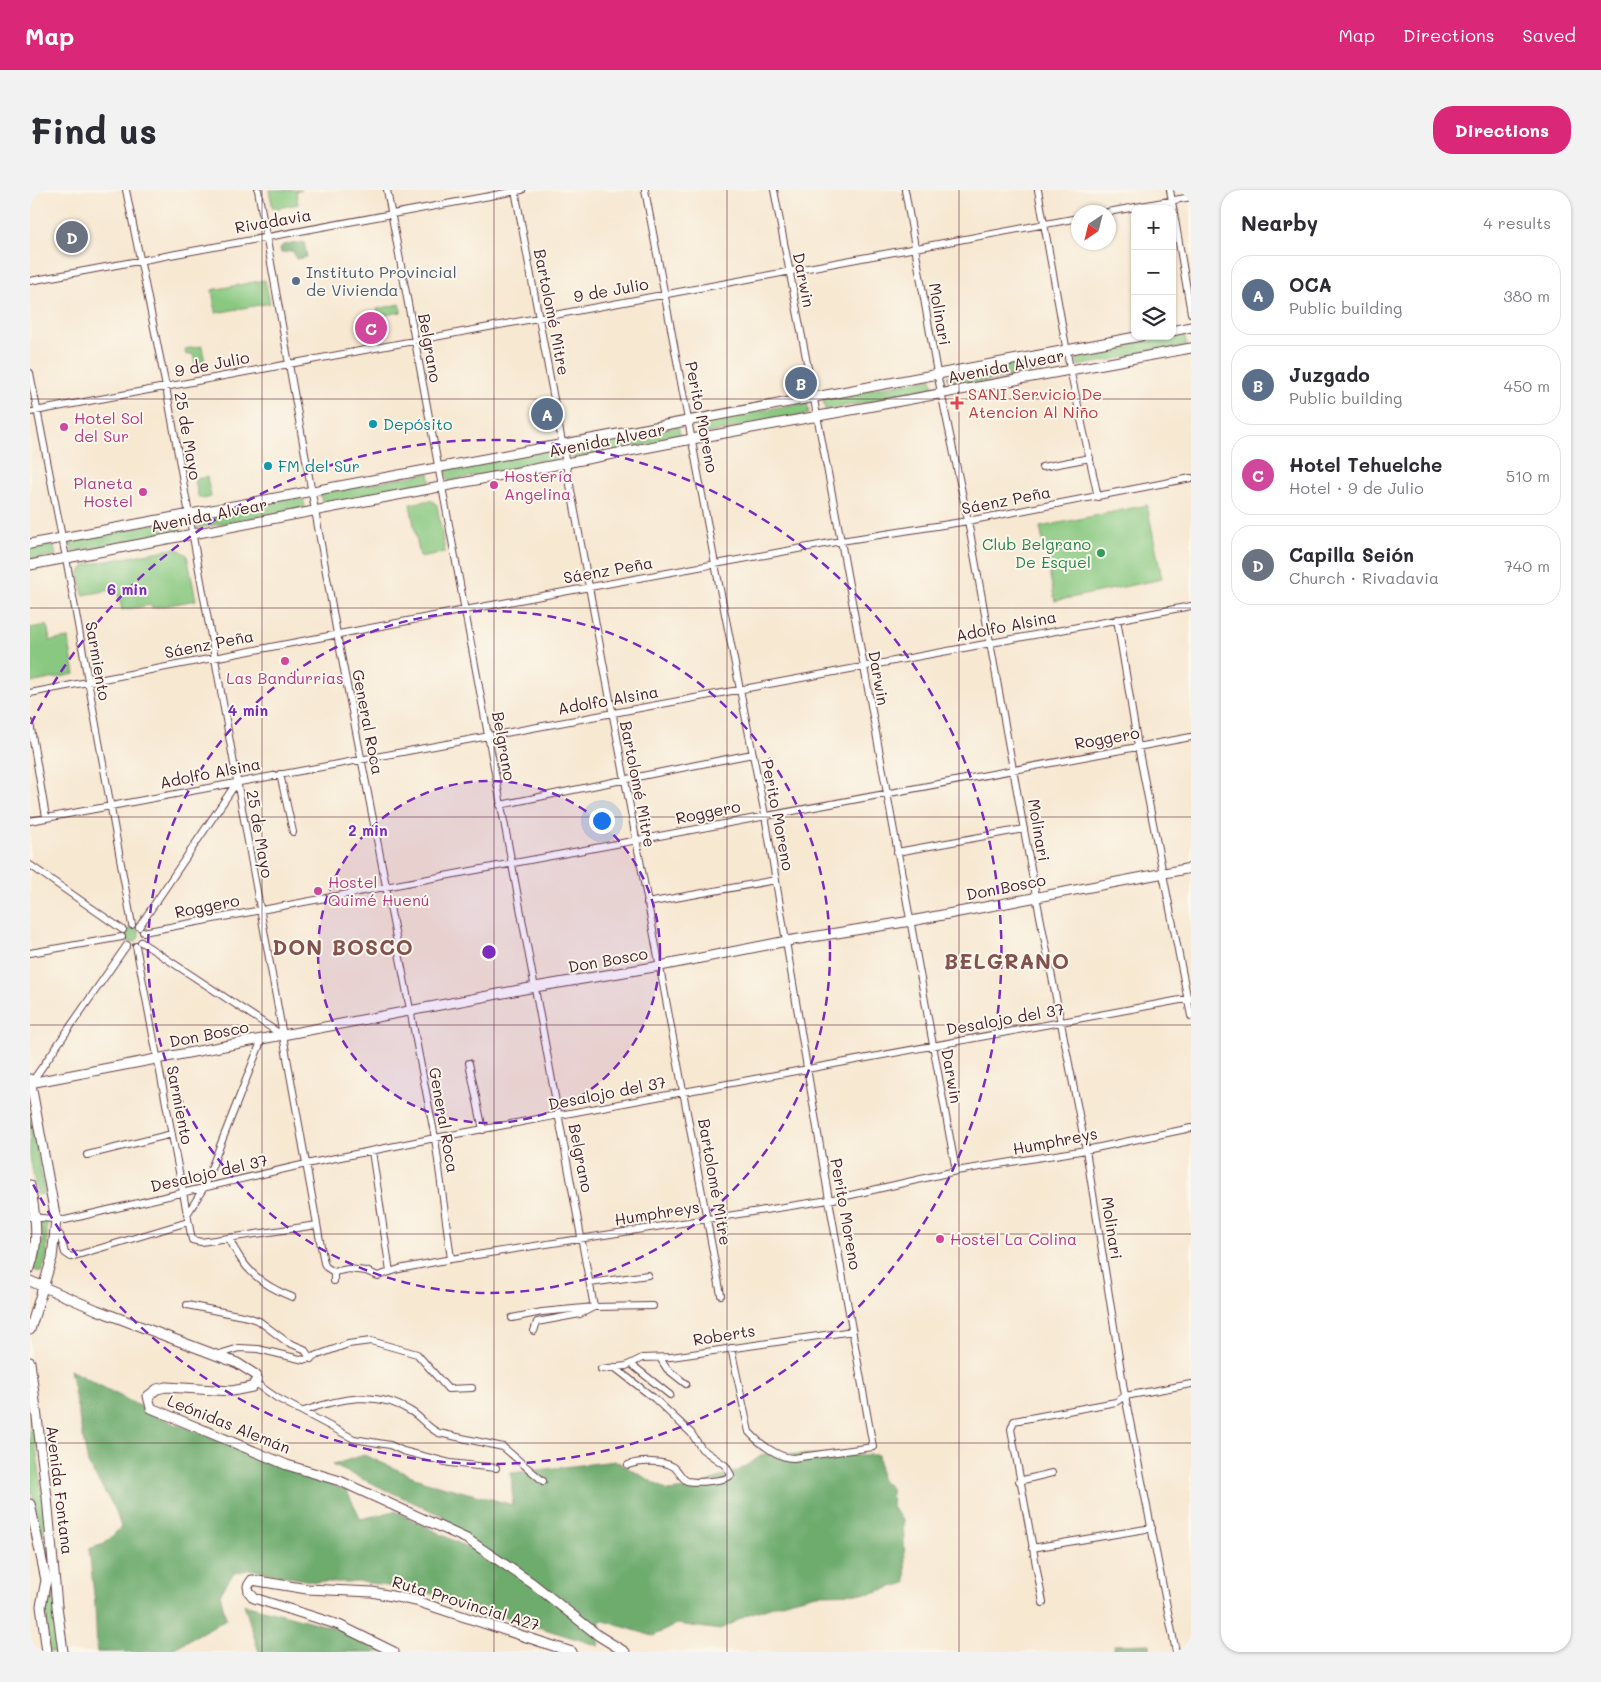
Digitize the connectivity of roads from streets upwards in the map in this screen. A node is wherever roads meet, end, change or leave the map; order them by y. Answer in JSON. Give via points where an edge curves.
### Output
{"nodes":[{"id":1,"x":126,"y":190,"type":"edge"},
{"id":2,"x":258,"y":190,"type":"edge"},
{"id":3,"x":387,"y":190,"type":"edge"},
{"id":4,"x":517,"y":190,"type":"edge"},
{"id":5,"x":646,"y":190,"type":"edge"},
{"id":6,"x":774,"y":190,"type":"edge"},
{"id":7,"x":904,"y":190,"type":"edge"},
{"id":8,"x":1038,"y":190,"type":"edge"},
{"id":9,"x":1170,"y":190,"type":"edge"},
{"id":10,"x":1191,"y":197,"type":"edge"},
{"id":11,"x":1173,"y":200,"type":"junction"},
{"id":12,"x":1116,"y":211,"type":"edge"},
{"id":13,"x":391,"y":214,"type":"junction"},
{"id":14,"x":1071,"y":219,"type":"edge"},
{"id":15,"x":1044,"y":224,"type":"junction"},
{"id":16,"x":266,"y":237,"type":"junction"},
{"id":17,"x":914,"y":248,"type":"junction"},
{"id":18,"x":139,"y":260,"type":"junction"},
{"id":19,"x":1191,"y":261,"type":"edge"},
{"id":20,"x":1183,"y":262,"type":"junction"},
{"id":21,"x":788,"y":272,"type":"junction"},
{"id":22,"x":30,"y":281,"type":"edge"},
{"id":23,"x":664,"y":295,"type":"junction"},
{"id":24,"x":1191,"y":313,"type":"edge"},
{"id":25,"x":539,"y":316,"type":"junction"},
{"id":26,"x":1191,"y":327,"type":"edge"},
{"id":27,"x":1176,"y":330,"type":"edge"},
{"id":28,"x":1131,"y":338,"type":"edge"},
{"id":29,"x":415,"y":340,"type":"junction"},
{"id":30,"x":1191,"y":348,"type":"edge"},
{"id":31,"x":1067,"y":349,"type":"junction"},
{"id":32,"x":289,"y":364,"type":"junction"},
{"id":33,"x":1070,"y":369,"type":"junction"},
{"id":34,"x":30,"y":373,"type":"edge"},
{"id":35,"x":937,"y":373,"type":"junction"},
{"id":36,"x":166,"y":387,"type":"junction"},
{"id":37,"x":942,"y":393,"type":"junction"},
{"id":38,"x":812,"y":397,"type":"junction"},
{"id":39,"x":34,"y":412,"type":"edge"},
{"id":40,"x":816,"y":416,"type":"junction"},
{"id":41,"x":689,"y":421,"type":"junction"},
{"id":42,"x":692,"y":439,"type":"junction"},
{"id":43,"x":563,"y":445,"type":"junction"},
{"id":44,"x":1090,"y":458,"type":"junction"},
{"id":45,"x":565,"y":463,"type":"junction"},
{"id":46,"x":438,"y":467,"type":"junction"},
{"id":47,"x":1042,"y":467,"type":"dead end"},
{"id":48,"x":1191,"y":478,"type":"edge"},
{"id":49,"x":442,"y":486,"type":"junction"},
{"id":50,"x":312,"y":491,"type":"junction"},
{"id":51,"x":1098,"y":497,"type":"junction"},
{"id":52,"x":316,"y":510,"type":"junction"},
{"id":53,"x":188,"y":513,"type":"junction"},
{"id":54,"x":968,"y":521,"type":"junction"},
{"id":55,"x":191,"y":533,"type":"junction"},
{"id":56,"x":61,"y":539,"type":"junction"},
{"id":57,"x":841,"y":541,"type":"junction"},
{"id":58,"x":30,"y":544,"type":"edge"},
{"id":59,"x":66,"y":558,"type":"junction"},
{"id":60,"x":715,"y":564,"type":"junction"},
{"id":61,"x":30,"y":565,"type":"edge"},
{"id":62,"x":590,"y":588,"type":"junction"},
{"id":63,"x":1191,"y":606,"type":"edge"},
{"id":64,"x":465,"y":610,"type":"junction"},
{"id":65,"x":1117,"y":619,"type":"junction"},
{"id":66,"x":337,"y":634,"type":"junction"},
{"id":67,"x":990,"y":643,"type":"junction"},
{"id":68,"x":214,"y":658,"type":"junction"},
{"id":69,"x":864,"y":668,"type":"junction"},
{"id":70,"x":86,"y":681,"type":"junction"},
{"id":71,"x":740,"y":691,"type":"junction"},
{"id":72,"x":30,"y":693,"type":"edge"},
{"id":73,"x":611,"y":713,"type":"junction"},
{"id":74,"x":30,"y":723,"type":"edge"},
{"id":75,"x":488,"y":737,"type":"junction"},
{"id":76,"x":1191,"y":737,"type":"edge"},
{"id":77,"x":1138,"y":746,"type":"junction"},
{"id":78,"x":753,"y":754,"type":"junction"},
{"id":79,"x":362,"y":758,"type":"junction"},
{"id":80,"x":1014,"y":769,"type":"junction"},
{"id":81,"x":280,"y":774,"type":"junction"},
{"id":82,"x":623,"y":780,"type":"junction"},
{"id":83,"x":237,"y":782,"type":"junction"},
{"id":84,"x":886,"y":793,"type":"junction"},
{"id":85,"x":112,"y":805,"type":"junction"},
{"id":86,"x":500,"y":805,"type":"junction"},
{"id":87,"x":765,"y":815,"type":"junction"},
{"id":88,"x":46,"y":817,"type":"junction"},
{"id":89,"x":30,"y":821,"type":"edge"},
{"id":90,"x":1024,"y":829,"type":"junction"},
{"id":91,"x":293,"y":832,"type":"dead end"},
{"id":92,"x":635,"y":841,"type":"junction"},
{"id":93,"x":897,"y":852,"type":"junction"},
{"id":94,"x":512,"y":864,"type":"junction"},
{"id":95,"x":30,"y":865,"type":"edge"},
{"id":96,"x":1191,"y":868,"type":"edge"},
{"id":97,"x":1164,"y":872,"type":"junction"},
{"id":98,"x":776,"y":880,"type":"junction"},
{"id":99,"x":386,"y":887,"type":"junction"},
{"id":100,"x":1036,"y":896,"type":"junction"},
{"id":101,"x":647,"y":903,"type":"junction"},
{"id":102,"x":260,"y":909,"type":"junction"},
{"id":103,"x":911,"y":921,"type":"junction"},
{"id":104,"x":138,"y":928,"type":"junction"},
{"id":105,"x":123,"y":934,"type":"junction"},
{"id":106,"x":786,"y":941,"type":"junction"},
{"id":107,"x":138,"y":944,"type":"junction"},
{"id":108,"x":127,"y":945,"type":"junction"},
{"id":109,"x":30,"y":953,"type":"edge"},
{"id":110,"x":660,"y":966,"type":"junction"},
{"id":111,"x":535,"y":987,"type":"junction"},
{"id":112,"x":1189,"y":999,"type":"edge"},
{"id":113,"x":410,"y":1012,"type":"junction"},
{"id":114,"x":1191,"y":1016,"type":"edge"},
{"id":115,"x":1062,"y":1023,"type":"junction"},
{"id":116,"x":282,"y":1035,"type":"junction"},
{"id":117,"x":262,"y":1039,"type":"junction"},
{"id":118,"x":933,"y":1046,"type":"junction"},
{"id":119,"x":157,"y":1059,"type":"junction"},
{"id":120,"x":469,"y":1063,"type":"dead end"},
{"id":121,"x":809,"y":1069,"type":"junction"},
{"id":122,"x":30,"y":1082,"type":"edge"},
{"id":123,"x":685,"y":1092,"type":"junction"},
{"id":124,"x":559,"y":1117,"type":"junction"},
{"id":125,"x":1191,"y":1128,"type":"edge"},
{"id":126,"x":483,"y":1130,"type":"junction"},
{"id":127,"x":172,"y":1134,"type":"junction"},
{"id":128,"x":435,"y":1138,"type":"junction"},
{"id":129,"x":1086,"y":1150,"type":"junction"},
{"id":130,"x":372,"y":1151,"type":"junction"},
{"id":131,"x":87,"y":1155,"type":"dead end"},
{"id":132,"x":306,"y":1164,"type":"junction"},
{"id":133,"x":956,"y":1171,"type":"junction"},
{"id":134,"x":30,"y":1186,"type":"edge"},
{"id":135,"x":203,"y":1189,"type":"junction"},
{"id":136,"x":184,"y":1194,"type":"junction"},
{"id":137,"x":829,"y":1200,"type":"junction"},
{"id":138,"x":188,"y":1213,"type":"junction"},
{"id":139,"x":33,"y":1216,"type":"edge"},
{"id":140,"x":56,"y":1220,"type":"junction"},
{"id":141,"x":707,"y":1220,"type":"junction"},
{"id":142,"x":188,"y":1222,"type":"junction"},
{"id":143,"x":317,"y":1225,"type":"junction"},
{"id":144,"x":56,"y":1231,"type":"junction"},
{"id":145,"x":229,"y":1238,"type":"junction"},
{"id":146,"x":583,"y":1238,"type":"junction"},
{"id":147,"x":451,"y":1259,"type":"junction"},
{"id":148,"x":30,"y":1268,"type":"edge"},
{"id":149,"x":334,"y":1272,"type":"junction"},
{"id":150,"x":390,"y":1272,"type":"junction"},
{"id":151,"x":648,"y":1275,"type":"dead end"},
{"id":152,"x":30,"y":1281,"type":"edge"},
{"id":153,"x":334,"y":1281,"type":"dead end"},
{"id":154,"x":590,"y":1283,"type":"junction"},
{"id":155,"x":44,"y":1287,"type":"junction"},
{"id":156,"x":721,"y":1295,"type":"dead end"},
{"id":157,"x":292,"y":1297,"type":"dead end"},
{"id":158,"x":187,"y":1305,"type":"dead end"},
{"id":159,"x":653,"y":1306,"type":"dead end"},
{"id":160,"x":594,"y":1307,"type":"junction"},
{"id":161,"x":512,"y":1318,"type":"dead end"},
{"id":162,"x":30,"y":1330,"type":"edge"},
{"id":163,"x":534,"y":1331,"type":"dead end"},
{"id":164,"x":853,"y":1331,"type":"junction"},
{"id":165,"x":731,"y":1348,"type":"junction"},
{"id":166,"x":216,"y":1355,"type":"junction"},
{"id":167,"x":660,"y":1358,"type":"junction"},
{"id":168,"x":310,"y":1359,"type":"junction"},
{"id":169,"x":30,"y":1362,"type":"edge"},
{"id":170,"x":631,"y":1364,"type":"junction"},
{"id":171,"x":614,"y":1367,"type":"junction"},
{"id":172,"x":601,"y":1369,"type":"dead end"},
{"id":173,"x":257,"y":1384,"type":"junction"},
{"id":174,"x":686,"y":1384,"type":"dead end"},
{"id":175,"x":1191,"y":1384,"type":"edge"},
{"id":176,"x":472,"y":1388,"type":"dead end"},
{"id":177,"x":670,"y":1395,"type":"dead end"},
{"id":178,"x":1125,"y":1396,"type":"junction"},
{"id":179,"x":304,"y":1411,"type":"junction"},
{"id":180,"x":628,"y":1465,"type":"dead end"},
{"id":181,"x":496,"y":1468,"type":"dead end"},
{"id":182,"x":1052,"y":1473,"type":"dead end"},
{"id":183,"x":543,"y":1481,"type":"dead end"},
{"id":184,"x":1019,"y":1481,"type":"junction"},
{"id":185,"x":30,"y":1504,"type":"edge"},
{"id":186,"x":1152,"y":1528,"type":"junction"},
{"id":187,"x":37,"y":1537,"type":"junction"},
{"id":188,"x":52,"y":1537,"type":"junction"},
{"id":189,"x":1032,"y":1548,"type":"junction"},
{"id":190,"x":1043,"y":1603,"type":"dead end"},
{"id":191,"x":47,"y":1652,"type":"edge"},
{"id":192,"x":63,"y":1652,"type":"edge"},
{"id":193,"x":394,"y":1652,"type":"edge"},
{"id":194,"x":572,"y":1652,"type":"edge"},
{"id":195,"x":625,"y":1652,"type":"edge"},
{"id":196,"x":1176,"y":1652,"type":"edge"}],
"edges":[{"from":1,"to":18,"type":"street","name":"25 de Mayo"},
{"from":2,"to":16,"type":"street","name":"General Roca"},
{"from":3,"to":13,"type":"street","name":"Belgrano"},
{"from":4,"to":13,"type":"street","name":"Rivadavia"},
{"from":4,"to":25,"type":"street","name":"Bartolomé Mitre"},
{"from":5,"to":23,"type":"street","name":"Perito Moreno"},
{"from":6,"to":21,"type":"street","name":"Darwin"},
{"from":7,"to":17,"type":"street","name":"Molinari"},
{"from":8,"to":15,"type":"street"},
{"from":9,"to":11,"type":"street"},
{"from":10,"to":11,"type":"street"},
{"from":11,"to":12,"type":"street"},
{"from":11,"to":20,"type":"street"},
{"from":13,"to":16,"type":"street","name":"Rivadavia"},
{"from":13,"to":29,"type":"street","name":"Belgrano"},
{"from":14,"to":15,"type":"street","name":"9 de Julio"},
{"from":15,"to":17,"type":"street","name":"9 de Julio"},
{"from":15,"to":31,"type":"street"},
{"from":16,"to":18,"type":"street","name":"Rivadavia"},
{"from":16,"to":32,"type":"street","name":"General Roca"},
{"from":17,"to":21,"type":"street","name":"9 de Julio"},
{"from":17,"to":35,"type":"street","name":"Molinari"},
{"from":18,"to":22,"type":"street","name":"Rivadavia"},
{"from":18,"to":36,"type":"street","name":"25 de Mayo"},
{"from":19,"to":20,"type":"street"},
{"from":20,"to":24,"type":"street"},
{"from":21,"to":23,"type":"street","name":"9 de Julio"},
{"from":21,"to":38,"type":"street","name":"Darwin"},
{"from":23,"to":25,"type":"street","name":"9 de Julio"},
{"from":23,"to":41,"type":"street","name":"Perito Moreno"},
{"from":25,"to":29,"type":"street","name":"9 de Julio"},
{"from":25,"to":43,"type":"street","name":"Bartolomé Mitre"},
{"from":26,"to":27,"type":"street"},
{"from":28,"to":31,"type":"street","name":"Avenida Alvear"},
{"from":29,"to":32,"type":"street","name":"9 de Julio"},
{"from":29,"to":46,"type":"street","name":"Belgrano"},
{"from":30,"to":33,"type":"street","name":"Avenida Alvear"},
{"from":31,"to":33,"type":"street"},
{"from":31,"to":35,"type":"street","name":"Avenida Alvear"},
{"from":32,"to":36,"type":"street","name":"9 de Julio"},
{"from":32,"to":50,"type":"street","name":"General Roca"},
{"from":33,"to":37,"type":"street","name":"Avenida Alvear"},
{"from":33,"to":44,"type":"street"},
{"from":34,"to":39,"type":"street","name":"Sarmiento"},
{"from":35,"to":37,"type":"street","name":"Molinari"},
{"from":35,"to":38,"type":"street","name":"Avenida Alvear"},
{"from":36,"to":39,"type":"street","name":"9 de Julio"},
{"from":36,"to":53,"type":"street","name":"25 de Mayo"},
{"from":37,"to":40,"type":"street","name":"Avenida Alvear"},
{"from":37,"to":54,"type":"street","name":"Molinari"},
{"from":38,"to":40,"type":"street","name":"Darwin"},
{"from":38,"to":41,"type":"street","name":"Avenida Alvear"},
{"from":39,"to":56,"type":"street","name":"Sarmiento"},
{"from":40,"to":42,"type":"street","name":"Avenida Alvear"},
{"from":40,"to":57,"type":"street","name":"Darwin"},
{"from":41,"to":42,"type":"street","name":"Perito Moreno"},
{"from":41,"to":43,"type":"street","name":"Avenida Alvear"},
{"from":42,"to":45,"type":"street","name":"Avenida Alvear"},
{"from":42,"to":60,"type":"street","name":"Perito Moreno"},
{"from":43,"to":45,"type":"street","name":"Bartolomé Mitre"},
{"from":43,"to":46,"type":"street","name":"Avenida Alvear"},
{"from":44,"to":47,"type":"street"},
{"from":44,"to":51,"type":"street"},
{"from":45,"to":49,"type":"street","name":"Avenida Alvear"},
{"from":45,"to":62,"type":"street","name":"Bartolomé Mitre"},
{"from":46,"to":49,"type":"street","name":"Belgrano"},
{"from":46,"to":50,"type":"street","name":"Avenida Alvear"},
{"from":48,"to":51,"type":"street","name":"Sáenz Peña"},
{"from":49,"to":52,"type":"street","name":"Avenida Alvear"},
{"from":49,"to":64,"type":"street","name":"Belgrano"},
{"from":50,"to":52,"type":"street","name":"General Roca"},
{"from":50,"to":53,"type":"street","name":"Avenida Alvear"},
{"from":51,"to":54,"type":"street","name":"Sáenz Peña"},
{"from":52,"to":55,"type":"street","name":"Avenida Alvear"},
{"from":52,"to":66,"type":"street","name":"General Roca"},
{"from":53,"to":55,"type":"street","name":"25 de Mayo"},
{"from":53,"to":56,"type":"street","name":"Avenida Alvear"},
{"from":54,"to":57,"type":"street","name":"Sáenz Peña"},
{"from":54,"to":67,"type":"street","name":"Molinari"},
{"from":55,"to":59,"type":"street","name":"Avenida Alvear"},
{"from":55,"to":68,"type":"street","name":"25 de Mayo"},
{"from":56,"to":58,"type":"street","name":"Avenida Alvear"},
{"from":56,"to":59,"type":"street","name":"Sarmiento"},
{"from":57,"to":60,"type":"street","name":"Sáenz Peña"},
{"from":57,"to":69,"type":"street","name":"Darwin"},
{"from":59,"to":61,"type":"street","name":"Avenida Alvear"},
{"from":59,"to":70,"type":"street","name":"Sarmiento"},
{"from":60,"to":62,"type":"street","name":"Sáenz Peña"},
{"from":60,"to":71,"type":"street","name":"Perito Moreno"},
{"from":62,"to":64,"type":"street","name":"Sáenz Peña"},
{"from":62,"to":73,"type":"street","name":"Bartolomé Mitre"},
{"from":63,"to":65,"type":"street","name":"Adolfo Alsina"},
{"from":64,"to":66,"type":"street","name":"Sáenz Peña"},
{"from":64,"to":75,"type":"street","name":"Belgrano"},
{"from":65,"to":67,"type":"street","name":"Adolfo Alsina"},
{"from":65,"to":77,"type":"street"},
{"from":66,"to":68,"type":"street","name":"Sáenz Peña"},
{"from":66,"to":79,"type":"street","name":"General Roca"},
{"from":67,"to":69,"type":"street","name":"Adolfo Alsina"},
{"from":67,"to":80,"type":"street","name":"Molinari"},
{"from":68,"to":70,"type":"street","name":"Sáenz Peña"},
{"from":68,"to":83,"type":"street","name":"25 de Mayo"},
{"from":69,"to":71,"type":"street","name":"Adolfo Alsina"},
{"from":69,"to":84,"type":"street","name":"Darwin"},
{"from":70,"to":72,"type":"street","name":"Sáenz Peña"},
{"from":70,"to":85,"type":"street","name":"Sarmiento"},
{"from":71,"to":73,"type":"street","name":"Adolfo Alsina"},
{"from":71,"to":78,"type":"street","name":"Perito Moreno"},
{"from":73,"to":75,"type":"street","name":"Adolfo Alsina"},
{"from":73,"to":82,"type":"street","name":"Bartolomé Mitre"},
{"from":74,"to":88,"type":"street"},
{"from":75,"to":79,"type":"street","name":"Adolfo Alsina"},
{"from":75,"to":86,"type":"street","name":"Belgrano"},
{"from":76,"to":77,"type":"street","name":"Roggero"},
{"from":77,"to":80,"type":"street","name":"Roggero"},
{"from":77,"to":97,"type":"street"},
{"from":78,"to":82,"type":"street"},
{"from":78,"to":87,"type":"street","name":"Perito Moreno"},
{"from":79,"to":81,"type":"street","name":"Adolfo Alsina"},
{"from":79,"to":99,"type":"street","name":"General Roca"},
{"from":80,"to":84,"type":"street","name":"Roggero"},
{"from":80,"to":90,"type":"street","name":"Molinari"},
{"from":81,"to":83,"type":"street","name":"Adolfo Alsina"},
{"from":81,"to":91,"type":"street"},
{"from":82,"to":86,"type":"street"},
{"from":82,"to":92,"type":"street","name":"Bartolomé Mitre"},
{"from":83,"to":85,"type":"street","name":"Adolfo Alsina"},
{"from":83,"to":102,"type":"street","name":"25 de Mayo"},
{"from":83,"to":104,"type":"street"},
{"from":84,"to":87,"type":"street","name":"Roggero"},
{"from":84,"to":93,"type":"street","name":"Darwin"},
{"from":85,"to":88,"type":"street","name":"Adolfo Alsina"},
{"from":85,"to":104,"type":"street","name":"Sarmiento"},
{"from":86,"to":94,"type":"street","name":"Belgrano"},
{"from":87,"to":92,"type":"street","name":"Roggero"},
{"from":87,"to":98,"type":"street","name":"Perito Moreno"},
{"from":88,"to":89,"type":"street","name":"Adolfo Alsina"},
{"from":90,"to":93,"type":"street"},
{"from":90,"to":100,"type":"street","name":"Molinari"},
{"from":92,"to":94,"type":"street","name":"Roggero"},
{"from":92,"to":101,"type":"street","name":"Bartolomé Mitre"},
{"from":93,"to":103,"type":"street","name":"Darwin"},
{"from":94,"to":99,"type":"street","name":"Roggero"},
{"from":94,"to":111,"type":"street","name":"Belgrano"},
{"from":95,"to":105,"type":"street"},
{"from":96,"to":97,"type":"street","name":"Don Bosco"},
{"from":97,"to":100,"type":"street","name":"Don Bosco"},
{"from":97,"to":112,"type":"street"},
{"from":98,"to":101,"type":"street"},
{"from":98,"to":106,"type":"street","name":"Perito Moreno"},
{"from":99,"to":102,"type":"street","name":"Roggero"},
{"from":99,"to":113,"type":"street","name":"General Roca"},
{"from":100,"to":103,"type":"street","name":"Don Bosco"},
{"from":100,"to":115,"type":"street","name":"Molinari"},
{"from":101,"to":110,"type":"street","name":"Bartolomé Mitre"},
{"from":102,"to":104,"type":"street","name":"Roggero"},
{"from":102,"to":116,"type":"street","name":"25 de Mayo"},
{"from":103,"to":106,"type":"street","name":"Don Bosco"},
{"from":103,"to":118,"type":"street","name":"Darwin"},
{"from":104,"to":105,"type":"street"},
{"from":104,"to":107,"type":"street"},
{"from":105,"to":108,"type":"street"},
{"from":105,"to":109,"type":"street"},
{"from":106,"to":110,"type":"street","name":"Don Bosco"},
{"from":106,"to":121,"type":"street","name":"Perito Moreno"},
{"from":107,"to":108,"type":"street"},
{"from":107,"to":116,"type":"street"},
{"from":107,"to":119,"type":"street","name":"Sarmiento"},
{"from":108,"to":122,"type":"street"},
{"from":110,"to":111,"type":"street","name":"Don Bosco"},
{"from":110,"to":123,"type":"street","name":"Bartolomé Mitre"},
{"from":111,"to":113,"type":"street","name":"Don Bosco"},
{"from":111,"to":124,"type":"street","name":"Belgrano"},
{"from":112,"to":114,"type":"street"},
{"from":112,"to":115,"type":"street","name":"Desalojo del 37"},
{"from":113,"to":116,"type":"street","name":"Don Bosco"},
{"from":113,"to":128,"type":"street","name":"General Roca"},
{"from":115,"to":118,"type":"street","name":"Desalojo del 37"},
{"from":115,"to":129,"type":"street","name":"Molinari"},
{"from":116,"to":117,"type":"street","name":"Don Bosco"},
{"from":116,"to":132,"type":"street","name":"25 de Mayo"},
{"from":117,"to":119,"type":"street","name":"Don Bosco"},
{"from":117,"to":135,"type":"street"},
{"from":118,"to":121,"type":"street","name":"Desalojo del 37"},
{"from":118,"to":133,"type":"street","name":"Darwin"},
{"from":119,"to":122,"type":"street","name":"Don Bosco"},
{"from":119,"to":127,"type":"street","name":"Sarmiento"},
{"from":120,"to":126,"type":"street"},
{"from":121,"to":123,"type":"street","name":"Desalojo del 37"},
{"from":121,"to":137,"type":"street","name":"Perito Moreno"},
{"from":122,"to":140,"type":"street"},
{"from":123,"to":124,"type":"street","name":"Desalojo del 37"},
{"from":123,"to":141,"type":"street","name":"Bartolomé Mitre"},
{"from":124,"to":126,"type":"street","name":"Desalojo del 37"},
{"from":124,"to":146,"type":"street","name":"Belgrano"},
{"from":125,"to":129,"type":"street","name":"Humphreys"},
{"from":126,"to":128,"type":"street","name":"Desalojo del 37"},
{"from":127,"to":131,"type":"street"},
{"from":127,"to":136,"type":"street","name":"Sarmiento"},
{"from":128,"to":130,"type":"street","name":"Desalojo del 37"},
{"from":128,"to":147,"type":"street","name":"General Roca"},
{"from":129,"to":133,"type":"street","name":"Humphreys"},
{"from":129,"to":178,"type":"street","name":"Molinari"},
{"from":130,"to":132,"type":"street","name":"Desalojo del 37"},
{"from":130,"to":150,"type":"street"},
{"from":132,"to":135,"type":"street","name":"Desalojo del 37"},
{"from":132,"to":143,"type":"street","name":"25 de Mayo"},
{"from":133,"to":137,"type":"street","name":"Humphreys"},
{"from":134,"to":139,"type":"street"},
{"from":135,"to":136,"type":"street","name":"Desalojo del 37"},
{"from":135,"to":138,"type":"street"},
{"from":136,"to":138,"type":"street","name":"Sarmiento"},
{"from":136,"to":140,"type":"street","name":"Desalojo del 37"},
{"from":137,"to":141,"type":"street","name":"Humphreys"},
{"from":137,"to":164,"type":"street","name":"Perito Moreno"},
{"from":138,"to":142,"type":"street","name":"Sarmiento"},
{"from":139,"to":140,"type":"street","name":"Desalojo del 37"},
{"from":139,"to":148,"type":"street","via":[[36,1250]]},
{"from":140,"to":144,"type":"street"},
{"from":141,"to":146,"type":"street","name":"Humphreys"},
{"from":141,"to":156,"type":"street","name":"Bartolomé Mitre"},
{"from":142,"to":144,"type":"street","via":[[71,1257],[65,1253]]},
{"from":142,"to":145,"type":"street","name":"Sarmiento","via":[[192,1240]]},
{"from":143,"to":145,"type":"street"},
{"from":143,"to":149,"type":"street","name":"25 de Mayo","via":[[324,1263]]},
{"from":144,"to":155,"type":"street"},
{"from":145,"to":157,"type":"street","via":[[244,1266],[275,1290]]},
{"from":146,"to":147,"type":"street","name":"Humphreys"},
{"from":146,"to":154,"type":"street","name":"Belgrano"},
{"from":147,"to":150,"type":"street","name":"Humphreys"},
{"from":149,"to":150,"type":"street","name":"Humphreys","via":[[348,1269],[378,1276]]},
{"from":149,"to":153,"type":"street"},
{"from":151,"to":154,"type":"street"},
{"from":152,"to":155,"type":"street"},
{"from":154,"to":160,"type":"street","name":"Belgrano"},
{"from":155,"to":162,"type":"street"},
{"from":155,"to":166,"type":"street"},
{"from":158,"to":168,"type":"street","via":[[248,1317],[304,1349]]},
{"from":159,"to":160,"type":"street"},
{"from":160,"to":161,"type":"street"},
{"from":160,"to":163,"type":"street","via":[[580,1314],[537,1322]]},
{"from":164,"to":165,"type":"street","name":"Roberts"},
{"from":164,"to":165,"type":"street","name":"Perito Moreno","via":[[874,1447],[784,1458],[749,1432]]},
{"from":165,"to":167,"type":"street","name":"Roberts"},
{"from":166,"to":168,"type":"street","via":[[239,1348],[258,1349],[297,1360]]},
{"from":166,"to":173,"type":"street","via":[[256,1375]]},
{"from":167,"to":170,"type":"street","name":"Roberts","via":[[642,1358]]},
{"from":167,"to":174,"type":"street","via":[[667,1369]]},
{"from":168,"to":176,"type":"street","via":[[358,1341],[371,1341],[417,1354],[448,1389]]},
{"from":169,"to":188,"type":"street","name":"Avenida Fontana"},
{"from":170,"to":171,"type":"street","name":"Roberts"},
{"from":170,"to":177,"type":"street"},
{"from":171,"to":172,"type":"street","name":"Roberts"},
{"from":171,"to":180,"type":"street","via":[[655,1399],[686,1428],[702,1449],[726,1466],[730,1478],[694,1482],[667,1464],[638,1462]]},
{"from":173,"to":179,"type":"street"},
{"from":173,"to":195,"type":"street","name":"Leónidas Alemán","via":[[245,1390],[232,1391],[166,1387],[148,1396],[148,1404],[287,1465],[349,1485],[467,1539],[532,1583],[598,1636]]},
{"from":175,"to":178,"type":"street"},
{"from":178,"to":184,"type":"street","via":[[1116,1402],[1014,1421],[1010,1429]]},
{"from":178,"to":186,"type":"street","name":"Molinari"},
{"from":179,"to":181,"type":"street","via":[[354,1439],[390,1445],[450,1463]]},
{"from":179,"to":183,"type":"street","via":[[334,1401],[360,1397],[376,1399],[407,1409],[430,1430],[503,1447]]},
{"from":182,"to":184,"type":"street"},
{"from":184,"to":189,"type":"street"},
{"from":185,"to":187,"type":"street","name":"Avenida Fontana"},
{"from":186,"to":189,"type":"street"},
{"from":186,"to":196,"type":"street","name":"Molinari"},
{"from":187,"to":188,"type":"street"},
{"from":187,"to":191,"type":"street","name":"Avenida Fontana","via":[[46,1580],[41,1606]]},
{"from":188,"to":192,"type":"street","name":"Avenida Fontana"},
{"from":189,"to":190,"type":"street"},
{"from":193,"to":194,"type":"street","name":"Ruta Provincial A27","via":[[339,1625],[254,1598],[248,1586],[252,1580],[258,1579],[279,1585],[372,1592],[416,1600]]}]}
